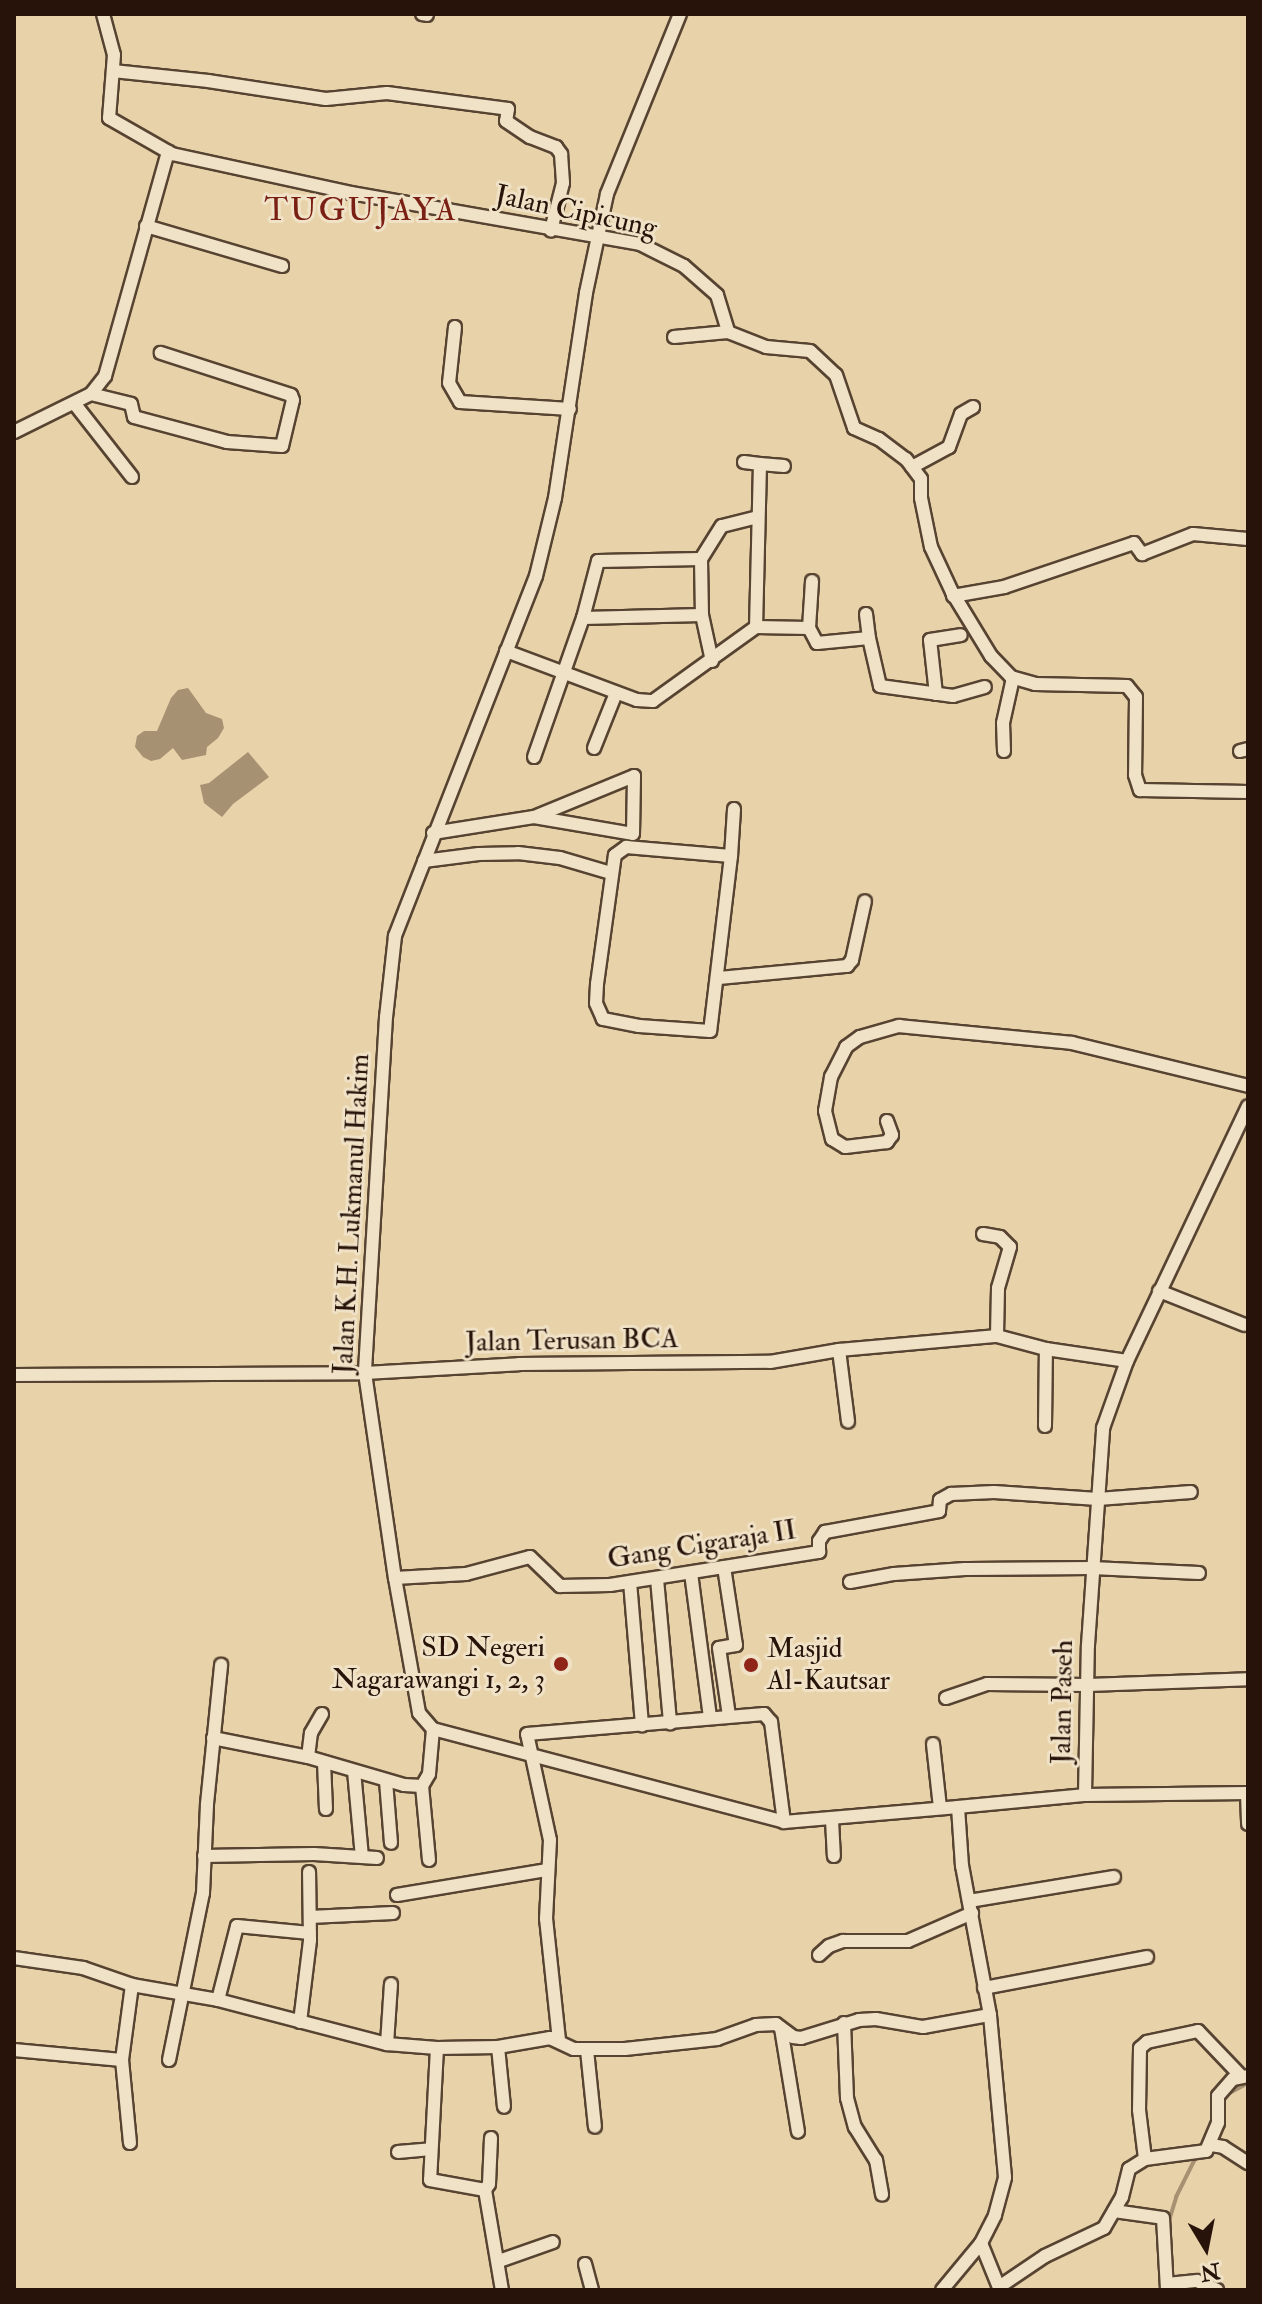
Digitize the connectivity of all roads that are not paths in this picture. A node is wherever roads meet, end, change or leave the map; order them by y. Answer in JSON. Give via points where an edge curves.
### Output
{"nodes":[{"id":1,"x":103,"y":14,"type":"edge"},
{"id":2,"x":680,"y":14,"type":"edge"},
{"id":3,"x":113,"y":71,"type":"junction"},
{"id":4,"x":168,"y":152,"type":"junction"},
{"id":5,"x":146,"y":226,"type":"junction"},
{"id":6,"x":551,"y":230,"type":"junction"},
{"id":7,"x":598,"y":237,"type":"junction"},
{"id":8,"x":282,"y":266,"type":"dead end"},
{"id":9,"x":455,"y":327,"type":"dead end"},
{"id":10,"x":728,"y":332,"type":"junction"},
{"id":11,"x":674,"y":337,"type":"dead end"},
{"id":12,"x":161,"y":353,"type":"dead end"},
{"id":13,"x":91,"y":394,"type":"junction"},
{"id":14,"x":74,"y":403,"type":"junction"},
{"id":15,"x":973,"y":407,"type":"dead end"},
{"id":16,"x":570,"y":409,"type":"junction"},
{"id":17,"x":14,"y":432,"type":"edge"},
{"id":18,"x":744,"y":462,"type":"dead end"},
{"id":19,"x":760,"y":464,"type":"junction"},
{"id":20,"x":784,"y":466,"type":"dead end"},
{"id":21,"x":912,"y":467,"type":"junction"},
{"id":22,"x":132,"y":477,"type":"dead end"},
{"id":23,"x":758,"y":517,"type":"junction"},
{"id":24,"x":1248,"y":539,"type":"edge"},
{"id":25,"x":701,"y":559,"type":"junction"},
{"id":26,"x":812,"y":581,"type":"dead end"},
{"id":27,"x":953,"y":596,"type":"junction"},
{"id":28,"x":866,"y":614,"type":"dead end"},
{"id":29,"x":702,"y":615,"type":"junction"},
{"id":30,"x":583,"y":618,"type":"junction"},
{"id":31,"x":756,"y":627,"type":"junction"},
{"id":32,"x":809,"y":628,"type":"junction"},
{"id":33,"x":961,"y":635,"type":"dead end"},
{"id":34,"x":869,"y":638,"type":"junction"},
{"id":35,"x":506,"y":651,"type":"junction"},
{"id":36,"x":712,"y":661,"type":"junction"},
{"id":37,"x":563,"y":672,"type":"junction"},
{"id":38,"x":1009,"y":674,"type":"junction"},
{"id":39,"x":985,"y":687,"type":"dead end"},
{"id":40,"x":616,"y":693,"type":"junction"},
{"id":41,"x":936,"y":694,"type":"junction"},
{"id":42,"x":594,"y":748,"type":"dead end"},
{"id":43,"x":1004,"y":751,"type":"dead end"},
{"id":44,"x":534,"y":757,"type":"dead end"},
{"id":45,"x":1248,"y":792,"type":"edge"},
{"id":46,"x":574,"y":799,"type":"junction"},
{"id":47,"x":734,"y":809,"type":"dead end"},
{"id":48,"x":534,"y":817,"type":"junction"},
{"id":49,"x":575,"y":823,"type":"junction"},
{"id":50,"x":433,"y":833,"type":"junction"},
{"id":51,"x":731,"y":856,"type":"junction"},
{"id":52,"x":424,"y":861,"type":"junction"},
{"id":53,"x":611,"y":873,"type":"junction"},
{"id":54,"x":865,"y":901,"type":"dead end"},
{"id":55,"x":719,"y":978,"type":"junction"},
{"id":56,"x":1247,"y":1087,"type":"edge"},
{"id":57,"x":1248,"y":1106,"type":"edge"},
{"id":58,"x":887,"y":1121,"type":"dead end"},
{"id":59,"x":983,"y":1234,"type":"dead end"},
{"id":60,"x":1159,"y":1291,"type":"junction"},
{"id":61,"x":1245,"y":1325,"type":"dead end"},
{"id":62,"x":997,"y":1336,"type":"junction"},
{"id":63,"x":1046,"y":1349,"type":"junction"},
{"id":64,"x":839,"y":1350,"type":"junction"},
{"id":65,"x":1127,"y":1361,"type":"junction"},
{"id":66,"x":365,"y":1373,"type":"junction"},
{"id":67,"x":14,"y":1375,"type":"edge"},
{"id":68,"x":848,"y":1421,"type":"dead end"},
{"id":69,"x":1045,"y":1426,"type":"dead end"},
{"id":70,"x":1191,"y":1492,"type":"dead end"},
{"id":71,"x":1098,"y":1499,"type":"junction"},
{"id":72,"x":724,"y":1567,"type":"junction"},
{"id":73,"x":1092,"y":1568,"type":"junction"},
{"id":74,"x":691,"y":1573,"type":"junction"},
{"id":75,"x":1199,"y":1573,"type":"dead end"},
{"id":76,"x":395,"y":1578,"type":"junction"},
{"id":77,"x":657,"y":1579,"type":"junction"},
{"id":78,"x":630,"y":1582,"type":"junction"},
{"id":79,"x":850,"y":1582,"type":"dead end"},
{"id":80,"x":221,"y":1665,"type":"dead end"},
{"id":81,"x":1248,"y":1679,"type":"edge"},
{"id":82,"x":1088,"y":1685,"type":"junction"},
{"id":83,"x":946,"y":1698,"type":"dead end"},
{"id":84,"x":322,"y":1714,"type":"dead end"},
{"id":85,"x":729,"y":1716,"type":"junction"},
{"id":86,"x":710,"y":1718,"type":"junction"},
{"id":87,"x":670,"y":1723,"type":"junction"},
{"id":88,"x":642,"y":1725,"type":"junction"},
{"id":89,"x":433,"y":1729,"type":"junction"},
{"id":90,"x":213,"y":1738,"type":"junction"},
{"id":91,"x":933,"y":1744,"type":"dead end"},
{"id":92,"x":532,"y":1755,"type":"junction"},
{"id":93,"x":308,"y":1757,"type":"junction"},
{"id":94,"x":324,"y":1762,"type":"junction"},
{"id":95,"x":354,"y":1771,"type":"junction"},
{"id":96,"x":386,"y":1781,"type":"junction"},
{"id":97,"x":422,"y":1786,"type":"junction"},
{"id":98,"x":1248,"y":1793,"type":"edge"},
{"id":99,"x":1085,"y":1795,"type":"junction"},
{"id":100,"x":940,"y":1807,"type":"junction"},
{"id":101,"x":958,"y":1807,"type":"junction"},
{"id":102,"x":326,"y":1809,"type":"dead end"},
{"id":103,"x":832,"y":1820,"type":"junction"},
{"id":104,"x":784,"y":1822,"type":"junction"},
{"id":105,"x":1248,"y":1824,"type":"edge"},
{"id":106,"x":391,"y":1843,"type":"dead end"},
{"id":107,"x":204,"y":1856,"type":"junction"},
{"id":108,"x":834,"y":1856,"type":"dead end"},
{"id":109,"x":362,"y":1857,"type":"junction"},
{"id":110,"x":377,"y":1858,"type":"dead end"},
{"id":111,"x":429,"y":1860,"type":"dead end"},
{"id":112,"x":546,"y":1870,"type":"junction"},
{"id":113,"x":309,"y":1872,"type":"dead end"},
{"id":114,"x":1114,"y":1877,"type":"dead end"},
{"id":115,"x":397,"y":1895,"type":"dead end"},
{"id":116,"x":970,"y":1907,"type":"junction"},
{"id":117,"x":393,"y":1913,"type":"dead end"},
{"id":118,"x":310,"y":1917,"type":"junction"},
{"id":119,"x":310,"y":1933,"type":"junction"},
{"id":120,"x":87,"y":1953,"type":"dead end"},
{"id":121,"x":819,"y":1955,"type":"dead end"},
{"id":122,"x":1147,"y":1957,"type":"dead end"},
{"id":123,"x":14,"y":1958,"type":"edge"},
{"id":124,"x":83,"y":1968,"type":"junction"},
{"id":125,"x":391,"y":1984,"type":"dead end"},
{"id":126,"x":132,"y":1985,"type":"junction"},
{"id":127,"x":984,"y":1988,"type":"junction"},
{"id":128,"x":180,"y":1992,"type":"junction"},
{"id":129,"x":218,"y":2000,"type":"junction"},
{"id":130,"x":990,"y":2015,"type":"junction"},
{"id":131,"x":300,"y":2022,"type":"junction"},
{"id":132,"x":844,"y":2023,"type":"junction"},
{"id":133,"x":781,"y":2028,"type":"junction"},
{"id":134,"x":559,"y":2040,"type":"junction"},
{"id":135,"x":387,"y":2044,"type":"junction"},
{"id":136,"x":498,"y":2047,"type":"junction"},
{"id":137,"x":437,"y":2048,"type":"junction"},
{"id":138,"x":14,"y":2050,"type":"edge"},
{"id":139,"x":587,"y":2050,"type":"junction"},
{"id":140,"x":122,"y":2060,"type":"junction"},
{"id":141,"x":169,"y":2060,"type":"dead end"},
{"id":142,"x":1244,"y":2076,"type":"edge"},
{"id":143,"x":504,"y":2107,"type":"dead end"},
{"id":144,"x":595,"y":2127,"type":"dead end"},
{"id":145,"x":798,"y":2132,"type":"dead end"},
{"id":146,"x":491,"y":2138,"type":"dead end"},
{"id":147,"x":130,"y":2143,"type":"dead end"},
{"id":148,"x":1215,"y":2146,"type":"junction"},
{"id":149,"x":431,"y":2149,"type":"junction"},
{"id":150,"x":398,"y":2152,"type":"dead end"},
{"id":151,"x":1145,"y":2159,"type":"junction"},
{"id":152,"x":1248,"y":2163,"type":"edge"},
{"id":153,"x":485,"y":2190,"type":"junction"},
{"id":154,"x":882,"y":2194,"type":"dead end"},
{"id":155,"x":1114,"y":2211,"type":"junction"},
{"id":156,"x":553,"y":2242,"type":"dead end"},
{"id":157,"x":981,"y":2243,"type":"junction"},
{"id":158,"x":499,"y":2261,"type":"junction"},
{"id":159,"x":585,"y":2264,"type":"dead end"},
{"id":160,"x":1170,"y":2285,"type":"edge"},
{"id":161,"x":999,"y":2289,"type":"edge"},
{"id":162,"x":502,"y":2290,"type":"edge"},
{"id":163,"x":592,"y":2290,"type":"edge"},
{"id":164,"x":942,"y":2290,"type":"edge"},
{"id":165,"x":1217,"y":2290,"type":"edge"}],
"edges":[{"from":1,"to":3,"type":"street","name":"Jalan Cipicung","via":[[113,45]]},
{"from":2,"to":7,"type":"street","via":[[607,194]]},
{"from":3,"to":4,"type":"street","name":"Jalan Cipicung","via":[[110,120]]},
{"from":3,"to":6,"type":"street","via":[[326,99],[387,93],[508,109],[506,121],[561,154],[563,183]]},
{"from":4,"to":5,"type":"street"},
{"from":4,"to":6,"type":"street","name":"Jalan Cipicung"},
{"from":5,"to":8,"type":"street"},
{"from":5,"to":13,"type":"street","via":[[105,376]]},
{"from":6,"to":7,"type":"street","name":"Jalan Cipicung"},
{"from":7,"to":10,"type":"street","name":"Jalan Cipicung","via":[[640,244],[684,266],[717,295]]},
{"from":7,"to":16,"type":"street","name":"Jalan K.H. Lukmanul Hakim"},
{"from":9,"to":16,"type":"street","via":[[449,383],[460,402]]},
{"from":10,"to":11,"type":"street"},
{"from":10,"to":21,"type":"street","via":[[766,347],[810,351],[836,375],[854,428],[879,439]]},
{"from":12,"to":13,"type":"street","via":[[291,395],[282,446],[227,442],[134,417],[131,404]]},
{"from":13,"to":14,"type":"street"},
{"from":14,"to":17,"type":"street"},
{"from":14,"to":22,"type":"street"},
{"from":15,"to":21,"type":"street","via":[[961,414],[949,447]]},
{"from":16,"to":35,"type":"street","name":"Jalan K.H. Lukmanul Hakim","via":[[536,576]]},
{"from":18,"to":19,"type":"street"},
{"from":19,"to":20,"type":"street"},
{"from":19,"to":23,"type":"street"},
{"from":21,"to":27,"type":"street","via":[[921,479],[931,547]]},
{"from":23,"to":25,"type":"street","via":[[722,526]]},
{"from":23,"to":31,"type":"street"},
{"from":24,"to":27,"type":"street","via":[[1193,534],[1142,554],[1134,543],[1004,587]]},
{"from":25,"to":29,"type":"street"},
{"from":25,"to":30,"type":"street","via":[[598,561]]},
{"from":26,"to":32,"type":"street"},
{"from":27,"to":38,"type":"street"},
{"from":28,"to":34,"type":"street"},
{"from":29,"to":30,"type":"street"},
{"from":29,"to":36,"type":"street"},
{"from":30,"to":37,"type":"street"},
{"from":31,"to":32,"type":"street"},
{"from":31,"to":36,"type":"street"},
{"from":32,"to":34,"type":"street","via":[[817,643]]},
{"from":33,"to":41,"type":"street","via":[[930,640]]},
{"from":34,"to":41,"type":"street","via":[[880,686]]},
{"from":35,"to":37,"type":"street"},
{"from":35,"to":50,"type":"street","name":"Jalan K.H. Lukmanul Hakim"},
{"from":36,"to":40,"type":"street","via":[[653,701]]},
{"from":37,"to":40,"type":"street"},
{"from":37,"to":44,"type":"street"},
{"from":38,"to":43,"type":"street"},
{"from":38,"to":45,"type":"street","via":[[1035,684],[1127,686],[1136,697],[1135,775],[1140,790]]},
{"from":39,"to":41,"type":"street","via":[[961,696]]},
{"from":40,"to":42,"type":"street"},
{"from":46,"to":48,"type":"street"},
{"from":46,"to":49,"type":"street"},
{"from":46,"to":49,"type":"street","via":[[634,776],[633,834]]},
{"from":47,"to":51,"type":"street"},
{"from":48,"to":49,"type":"street"},
{"from":48,"to":50,"type":"street"},
{"from":50,"to":52,"type":"street","name":"Jalan K.H. Lukmanul Hakim"},
{"from":51,"to":53,"type":"street","via":[[626,847],[615,855]]},
{"from":51,"to":55,"type":"street"},
{"from":52,"to":53,"type":"street","via":[[518,853]]},
{"from":52,"to":66,"type":"street","name":"Jalan K.H. Lukmanul Hakim","via":[[392,955]]},
{"from":53,"to":55,"type":"street","via":[[597,984],[596,1003],[603,1019],[707,1033]]},
{"from":54,"to":55,"type":"street","via":[[854,956],[847,966]]},
{"from":56,"to":58,"type":"street","via":[[1072,1043],[899,1026],[860,1037],[846,1047],[831,1077],[825,1111],[832,1139],[845,1147],[887,1142],[892,1135]]},
{"from":57,"to":60,"type":"street","name":"Jalan Paseh"},
{"from":59,"to":62,"type":"street","via":[[1000,1237],[1010,1247],[998,1288]]},
{"from":60,"to":61,"type":"street"},
{"from":60,"to":65,"type":"street","name":"Jalan Paseh"},
{"from":62,"to":63,"type":"street","name":"Jalan Terusan BCA"},
{"from":62,"to":64,"type":"street","name":"Jalan Terusan BCA"},
{"from":63,"to":65,"type":"street","name":"Jalan Terusan BCA"},
{"from":63,"to":69,"type":"street"},
{"from":64,"to":66,"type":"street","name":"Jalan Terusan BCA","via":[[770,1362],[519,1364]]},
{"from":64,"to":68,"type":"street"},
{"from":65,"to":71,"type":"street","name":"Jalan Paseh","via":[[1103,1428]]},
{"from":66,"to":67,"type":"street","name":"Jalan Terusan BCA"},
{"from":66,"to":76,"type":"street","name":"Jalan K.H. Lukmanul Hakim"},
{"from":70,"to":71,"type":"street"},
{"from":71,"to":72,"type":"street","name":"Gang Cigaraja II","via":[[951,1494],[940,1500],[939,1511],[825,1532],[819,1552]]},
{"from":71,"to":73,"type":"street","name":"Jalan Paseh"},
{"from":72,"to":74,"type":"street","name":"Gang Cigaraja II"},
{"from":72,"to":85,"type":"street","via":[[736,1645],[719,1648]]},
{"from":73,"to":75,"type":"street"},
{"from":73,"to":79,"type":"street","via":[[938,1570]]},
{"from":73,"to":82,"type":"street","name":"Jalan Paseh"},
{"from":74,"to":77,"type":"street","name":"Gang Cigaraja II"},
{"from":74,"to":86,"type":"street"},
{"from":76,"to":78,"type":"street","name":"Gang Cigaraja II","via":[[466,1574],[522,1557],[538,1562],[560,1586]]},
{"from":76,"to":89,"type":"street","name":"Jalan K.H. Lukmanul Hakim","via":[[419,1713]]},
{"from":77,"to":78,"type":"street","name":"Gang Cigaraja II"},
{"from":77,"to":87,"type":"street"},
{"from":78,"to":88,"type":"street"},
{"from":80,"to":90,"type":"street"},
{"from":81,"to":82,"type":"street"},
{"from":82,"to":83,"type":"street","via":[[987,1684]]},
{"from":82,"to":99,"type":"street","name":"Jalan Paseh"},
{"from":84,"to":93,"type":"street","via":[[311,1733]]},
{"from":85,"to":86,"type":"street"},
{"from":85,"to":104,"type":"street","via":[[769,1716]]},
{"from":86,"to":87,"type":"street"},
{"from":87,"to":88,"type":"street"},
{"from":88,"to":92,"type":"street","via":[[527,1734]]},
{"from":89,"to":92,"type":"street"},
{"from":89,"to":97,"type":"street","via":[[429,1774]]},
{"from":90,"to":93,"type":"street"},
{"from":90,"to":107,"type":"street"},
{"from":91,"to":100,"type":"street"},
{"from":92,"to":104,"type":"street"},
{"from":92,"to":112,"type":"street","via":[[550,1840]]},
{"from":93,"to":94,"type":"street"},
{"from":94,"to":95,"type":"street"},
{"from":94,"to":102,"type":"street"},
{"from":95,"to":96,"type":"street"},
{"from":95,"to":109,"type":"street"},
{"from":96,"to":97,"type":"street"},
{"from":96,"to":106,"type":"street"},
{"from":97,"to":111,"type":"street"},
{"from":98,"to":99,"type":"street"},
{"from":98,"to":105,"type":"street"},
{"from":99,"to":101,"type":"street","name":"Jalan Paseh"},
{"from":100,"to":101,"type":"street"},
{"from":100,"to":103,"type":"street"},
{"from":101,"to":116,"type":"street"},
{"from":103,"to":104,"type":"street"},
{"from":103,"to":108,"type":"street"},
{"from":107,"to":109,"type":"street"},
{"from":107,"to":128,"type":"street","via":[[203,1893]]},
{"from":109,"to":110,"type":"street"},
{"from":112,"to":115,"type":"street"},
{"from":112,"to":134,"type":"street"},
{"from":113,"to":118,"type":"street"},
{"from":114,"to":116,"type":"street"},
{"from":116,"to":121,"type":"street","via":[[908,1941],[843,1941]]},
{"from":116,"to":127,"type":"street"},
{"from":117,"to":118,"type":"street"},
{"from":118,"to":119,"type":"street"},
{"from":119,"to":129,"type":"street","via":[[237,1926]]},
{"from":119,"to":131,"type":"street"},
{"from":120,"to":124,"type":"street"},
{"from":122,"to":127,"type":"street"},
{"from":123,"to":124,"type":"street"},
{"from":124,"to":126,"type":"street"},
{"from":125,"to":135,"type":"street"},
{"from":126,"to":128,"type":"street"},
{"from":126,"to":140,"type":"street"},
{"from":127,"to":130,"type":"street"},
{"from":128,"to":129,"type":"street"},
{"from":128,"to":141,"type":"street"},
{"from":129,"to":131,"type":"street"},
{"from":130,"to":132,"type":"street","via":[[923,2027],[876,2019]]},
{"from":130,"to":157,"type":"street","via":[[1005,2177]]},
{"from":131,"to":135,"type":"street"},
{"from":132,"to":133,"type":"street","via":[[801,2038]]},
{"from":132,"to":154,"type":"street","via":[[847,2098],[855,2127],[876,2160]]},
{"from":133,"to":139,"type":"street","via":[[770,2023],[717,2039]]},
{"from":133,"to":145,"type":"street"},
{"from":134,"to":136,"type":"street"},
{"from":134,"to":139,"type":"street"},
{"from":135,"to":137,"type":"street"},
{"from":136,"to":137,"type":"street"},
{"from":136,"to":143,"type":"street"},
{"from":137,"to":149,"type":"street"},
{"from":138,"to":140,"type":"street"},
{"from":139,"to":144,"type":"street"},
{"from":140,"to":147,"type":"street"},
{"from":142,"to":148,"type":"street","via":[[1227,2083],[1218,2096]]},
{"from":142,"to":151,"type":"street","via":[[1197,2030],[1147,2042],[1140,2048]]},
{"from":146,"to":153,"type":"street"},
{"from":148,"to":151,"type":"street","via":[[1199,2154]]},
{"from":148,"to":152,"type":"street"},
{"from":149,"to":150,"type":"street"},
{"from":149,"to":153,"type":"street","via":[[432,2182]]},
{"from":151,"to":155,"type":"street","via":[[1129,2169]]},
{"from":153,"to":158,"type":"street"},
{"from":155,"to":160,"type":"street","via":[[1163,2218]]},
{"from":155,"to":161,"type":"street","via":[[1094,2236],[1045,2256]]},
{"from":156,"to":158,"type":"street"},
{"from":157,"to":161,"type":"street"},
{"from":157,"to":164,"type":"street"},
{"from":158,"to":162,"type":"street"},
{"from":159,"to":163,"type":"street"},
{"from":160,"to":165,"type":"street","via":[[1204,2282]]}]}
